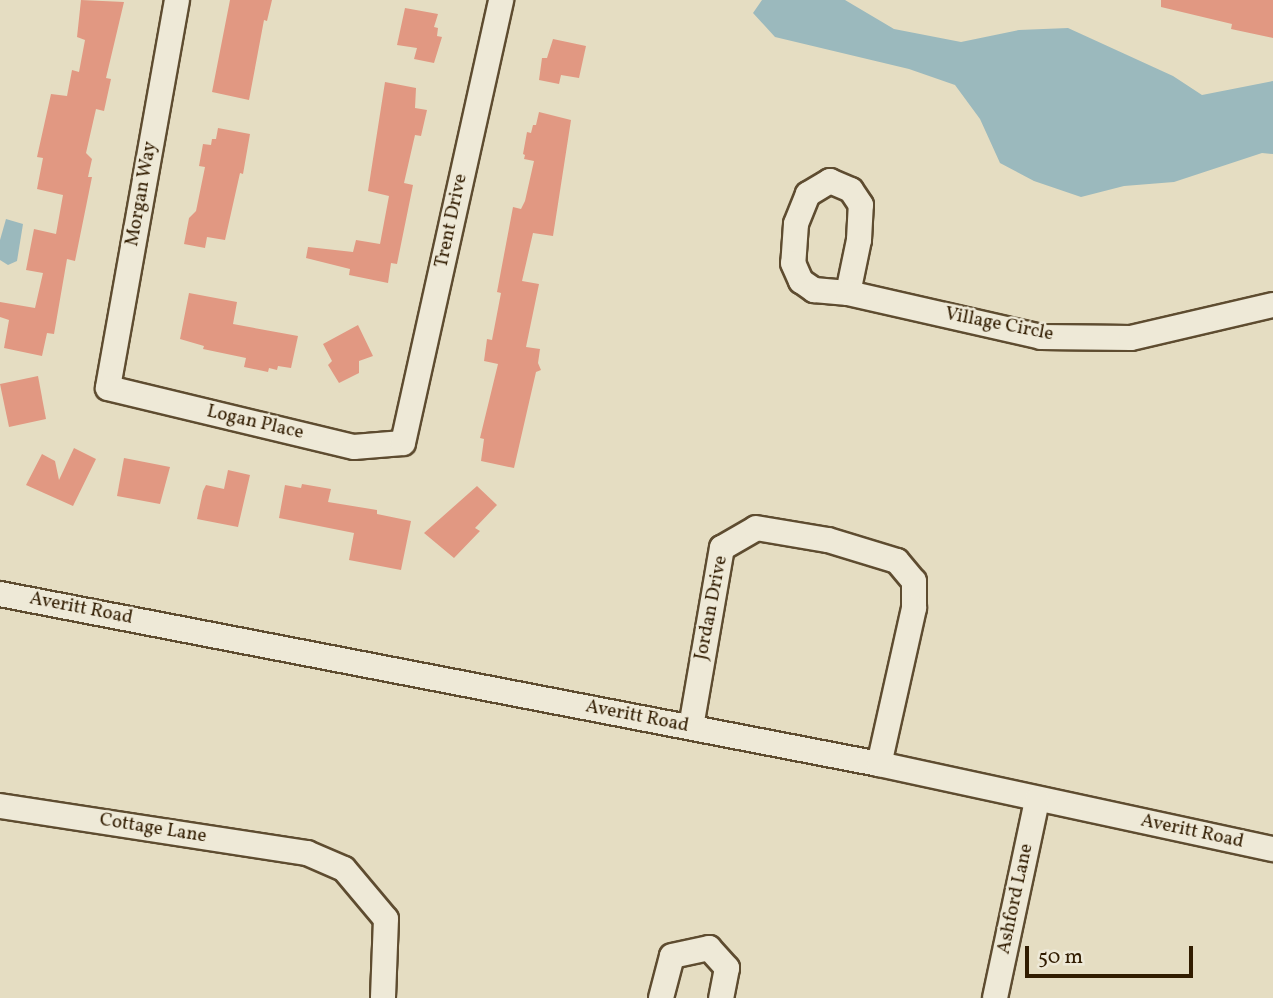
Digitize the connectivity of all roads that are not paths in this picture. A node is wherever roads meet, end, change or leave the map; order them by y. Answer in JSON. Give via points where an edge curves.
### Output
{"nodes":[{"id":1,"x":177,"y":0,"type":"edge"},
{"id":2,"x":501,"y":0,"type":"edge"},
{"id":3,"x":848,"y":293,"type":"dead end"},
{"id":4,"x":1273,"y":305,"type":"edge"},
{"id":5,"x":108,"y":388,"type":"joint"},
{"id":6,"x":403,"y":443,"type":"joint"},
{"id":7,"x":0,"y":594,"type":"edge"},
{"id":8,"x":691,"y":727,"type":"junction"},
{"id":9,"x":879,"y":764,"type":"junction"},
{"id":10,"x":1037,"y":800,"type":"junction"},
{"id":11,"x":0,"y":806,"type":"edge"},
{"id":12,"x":1273,"y":849,"type":"edge"},
{"id":13,"x":383,"y":998,"type":"edge"},
{"id":14,"x":662,"y":998,"type":"edge"},
{"id":15,"x":720,"y":998,"type":"edge"},
{"id":16,"x":995,"y":998,"type":"edge"}],
"edges":[{"from":1,"to":5,"type":"street","name":"Morgan Way"},
{"from":2,"to":6,"type":"street","name":"Trent Drive"},
{"from":3,"to":4,"type":"street","name":"Village Circle","via":[[1041,337],[1131,338]]},
{"from":5,"to":6,"type":"street","name":"Logan Place","via":[[354,447]]},
{"from":7,"to":8,"type":"street","name":"Averitt Road"},
{"from":8,"to":9,"type":"street","name":"Averitt Road"},
{"from":8,"to":9,"type":"street","name":"Jordan Drive","via":[[722,548],[756,528],[828,540],[897,561],[914,581],[914,608]]},
{"from":9,"to":10,"type":"street","name":"Averitt Road"},
{"from":10,"to":12,"type":"street","name":"Averitt Road"},
{"from":10,"to":16,"type":"street","name":"Ashford Lane"},
{"from":11,"to":13,"type":"street","name":"Cottage Lane","via":[[306,853],[344,869],[386,919]]},
{"from":14,"to":15,"type":"street","via":[[672,956],[709,948],[727,968]]}]}
